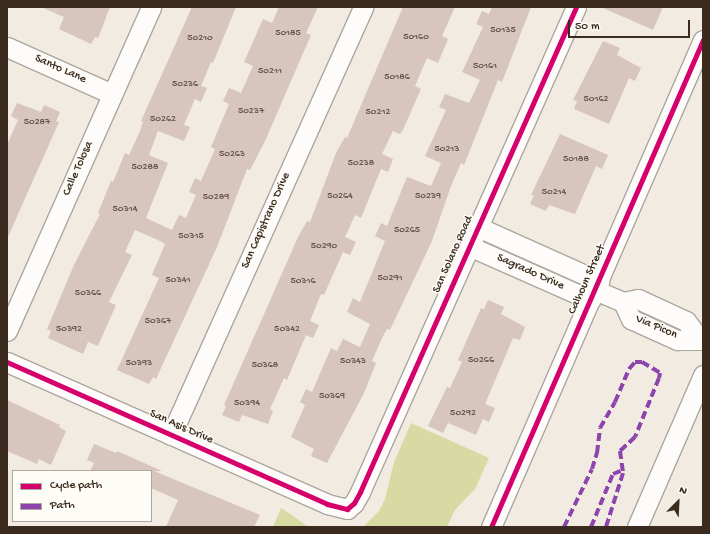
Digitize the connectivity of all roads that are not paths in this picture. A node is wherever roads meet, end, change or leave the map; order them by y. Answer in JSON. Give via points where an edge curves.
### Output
{"nodes":[{"id":1,"x":151,"y":7,"type":"edge"},
{"id":2,"x":363,"y":7,"type":"edge"},
{"id":3,"x":576,"y":7,"type":"edge"},
{"id":4,"x":703,"y":40,"type":"edge"},
{"id":5,"x":7,"y":47,"type":"edge"},
{"id":6,"x":112,"y":94,"type":"junction"},
{"id":7,"x":478,"y":227,"type":"junction"},
{"id":8,"x":469,"y":246,"type":"junction"},
{"id":9,"x":595,"y":290,"type":"junction"},
{"id":10,"x":7,"y":331,"type":"edge"},
{"id":11,"x":701,"y":339,"type":"edge"},
{"id":12,"x":7,"y":362,"type":"edge"},
{"id":13,"x":703,"y":375,"type":"edge"},
{"id":14,"x":171,"y":435,"type":"junction"},
{"id":15,"x":347,"y":509,"type":"joint"},
{"id":16,"x":491,"y":527,"type":"edge"},
{"id":17,"x":637,"y":527,"type":"edge"}],
"edges":[{"from":1,"to":6,"type":"street","name":"Calle Tolosa"},
{"from":2,"to":14,"type":"street","name":"San Capistrano Drive"},
{"from":3,"to":7,"type":"street","name":"San Solano Road"},
{"from":4,"to":9,"type":"street","name":"Calhoun Street"},
{"from":5,"to":6,"type":"street","name":"Santo Lane"},
{"from":6,"to":10,"type":"street","name":"Calle Tolosa"},
{"from":7,"to":8,"type":"street","name":"San Solano Road"},
{"from":7,"to":9,"type":"street","name":"Sagrado Drive"},
{"from":8,"to":9,"type":"street","name":"Sagrado Drive"},
{"from":8,"to":15,"type":"street","name":"San Solano Road","via":[[360,492]]},
{"from":9,"to":11,"type":"street","name":"Via Picon","via":[[623,302],[638,299],[686,321]]},
{"from":9,"to":16,"type":"street","name":"Calhoun Street"},
{"from":12,"to":14,"type":"street","name":"San Asis Drive"},
{"from":13,"to":17,"type":"street"},
{"from":14,"to":15,"type":"street","name":"San Asis Drive","via":[[327,504]]}]}
